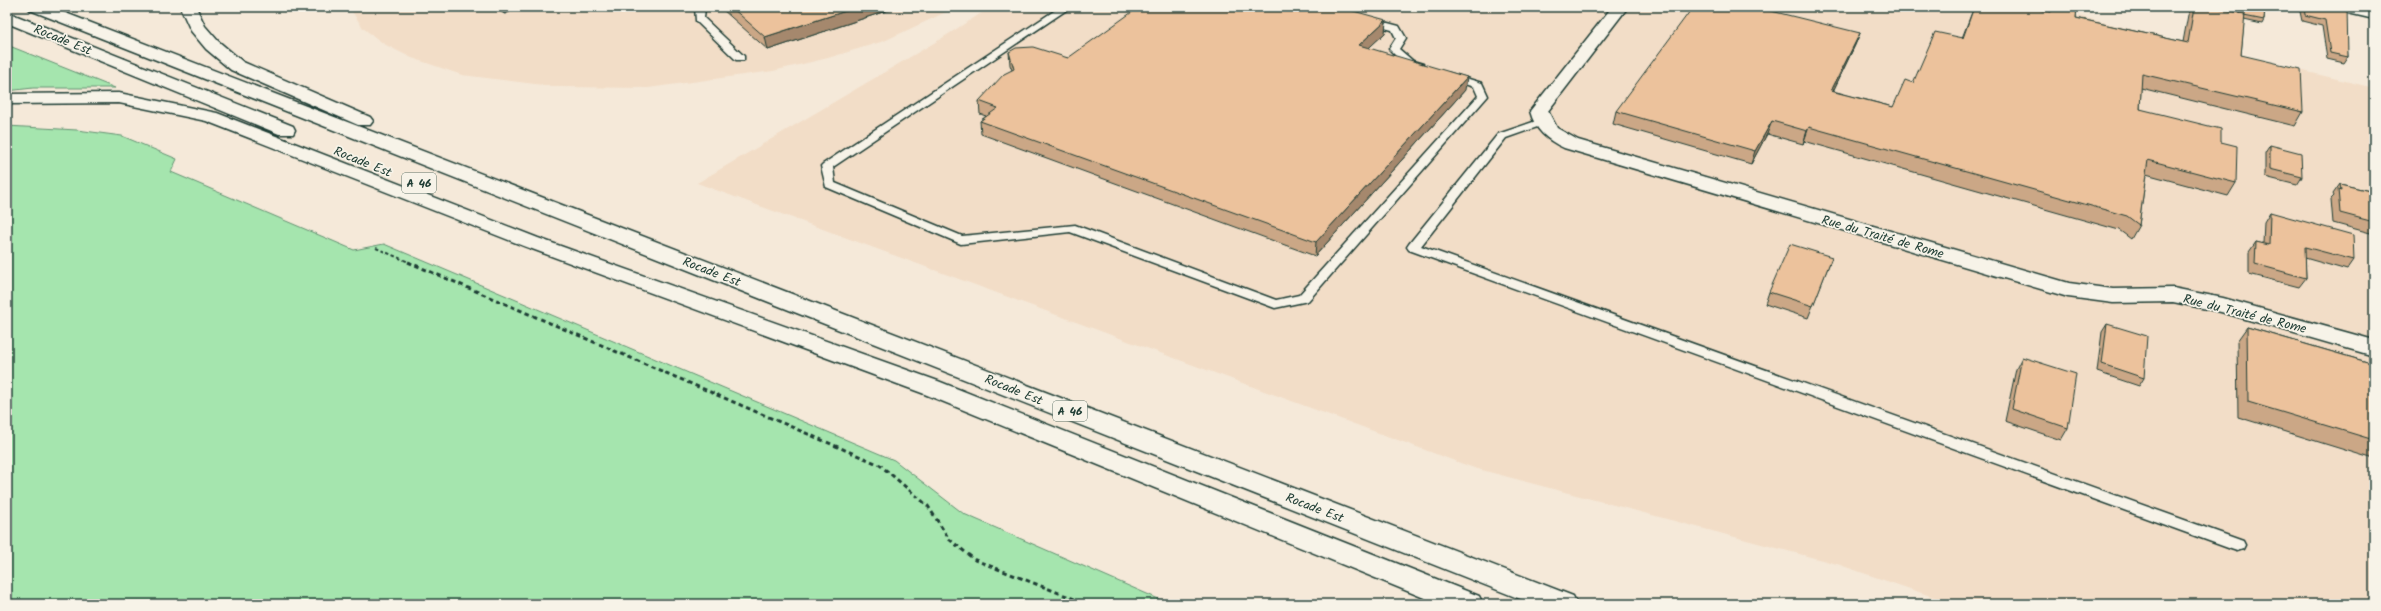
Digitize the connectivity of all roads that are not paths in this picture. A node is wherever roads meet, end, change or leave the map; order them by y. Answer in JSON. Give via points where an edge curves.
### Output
{"nodes":[{"id":1,"x":36,"y":7,"type":"edge"},
{"id":2,"x":188,"y":7,"type":"edge"},
{"id":3,"x":700,"y":7,"type":"edge"},
{"id":4,"x":1066,"y":7,"type":"edge"},
{"id":5,"x":1620,"y":7,"type":"edge"},
{"id":6,"x":2341,"y":7,"type":"edge"},
{"id":7,"x":2374,"y":14,"type":"edge"},
{"id":8,"x":7,"y":17,"type":"edge"},
{"id":9,"x":1359,"y":18,"type":"edge"},
{"id":10,"x":740,"y":58,"type":"dead end"},
{"id":11,"x":7,"y":99,"type":"edge"},
{"id":12,"x":1542,"y":122,"type":"junction"},
{"id":13,"x":391,"y":146,"type":"junction"},
{"id":14,"x":2374,"y":348,"type":"edge"},
{"id":15,"x":830,"y":351,"type":"junction"},
{"id":16,"x":2236,"y":545,"type":"dead end"},
{"id":17,"x":1469,"y":604,"type":"edge"},
{"id":18,"x":1563,"y":604,"type":"edge"}],
"edges":[{"from":1,"to":13,"type":"main road","name":"Rocade Est","number":"A 46"},
{"from":2,"to":13,"type":"main road","via":[[197,28],[237,66],[376,127]]},
{"from":3,"to":10,"type":"lane","via":[[699,19]]},
{"from":4,"to":9,"type":"lane","via":[[827,166],[830,185],[961,240],[1071,228],[1275,304],[1303,298],[1483,96],[1478,85],[1409,63],[1394,49],[1401,38],[1396,28]]},
{"from":5,"to":12,"type":"main road","via":[[1539,111]]},
{"from":6,"to":7,"type":"main road"},
{"from":8,"to":15,"type":"main road","name":"Rocade Est","number":"A 46"},
{"from":11,"to":15,"type":"main road","via":[[119,98],[211,118],[531,242]]},
{"from":12,"to":14,"type":"main road","name":"Rue du Traité de Rome","via":[[1552,134],[1571,144],[2068,290],[2113,296],[2173,296],[2209,302]]},
{"from":12,"to":16,"type":"lane","via":[[1502,136],[1413,247]]},
{"from":13,"to":18,"type":"main road","name":"Rocade Est","number":"A 46"},
{"from":15,"to":17,"type":"main road","number":"A 46","via":[[930,387]]}]}
